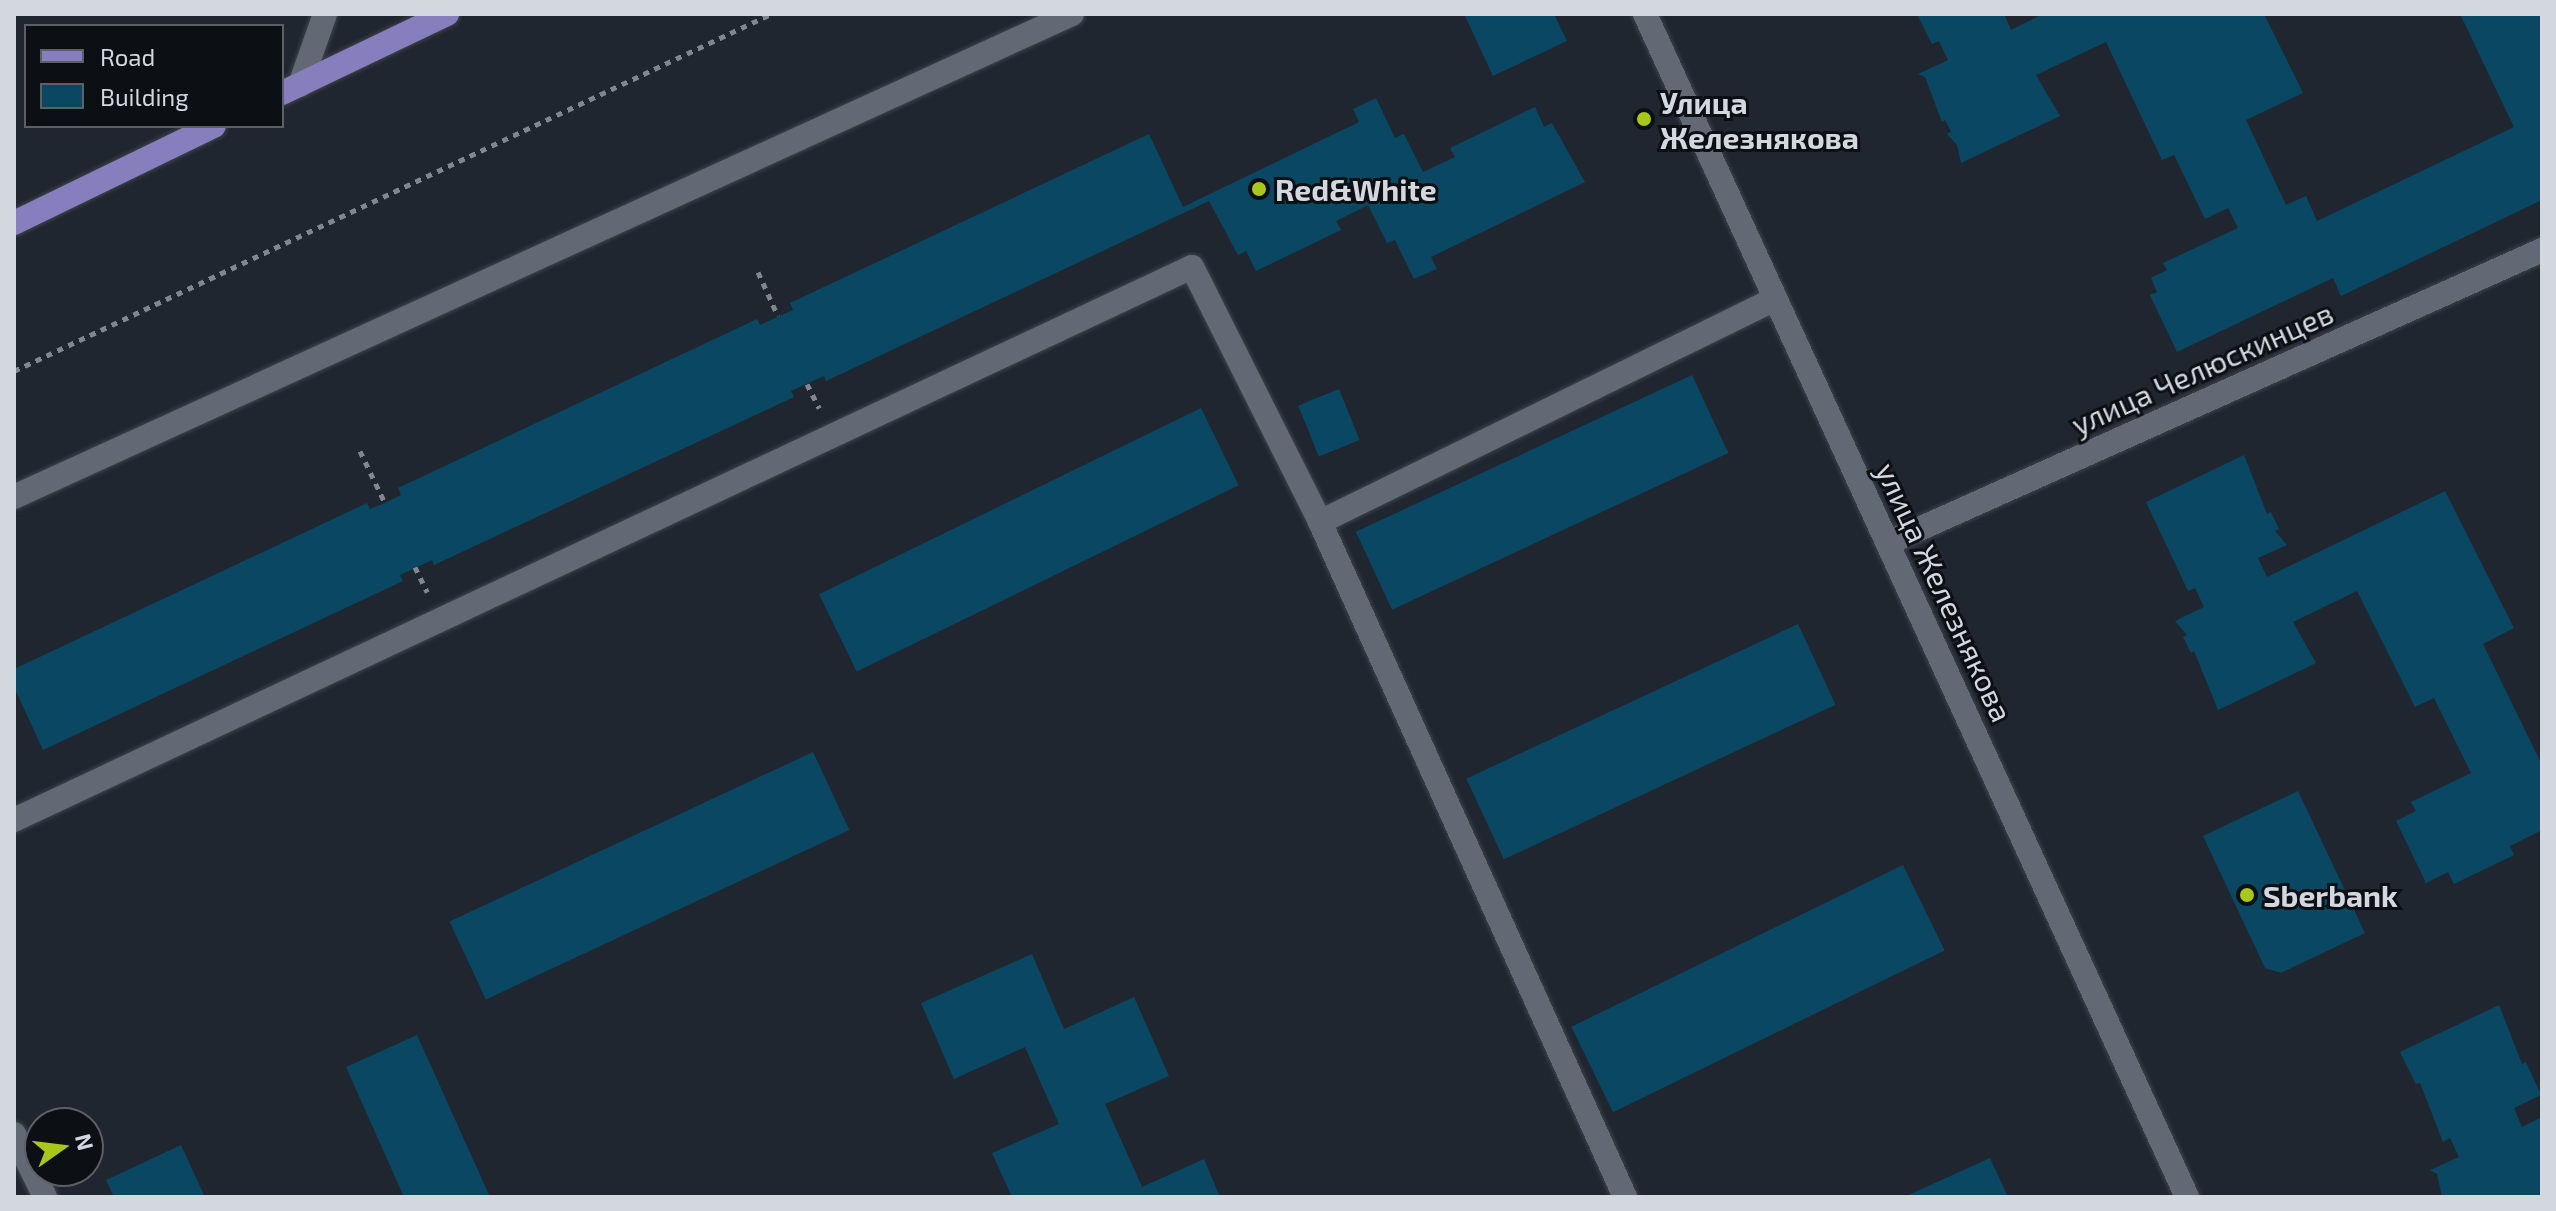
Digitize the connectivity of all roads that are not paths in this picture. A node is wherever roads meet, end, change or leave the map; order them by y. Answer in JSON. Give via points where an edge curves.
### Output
{"nodes":[{"id":1,"x":325,"y":14,"type":"edge"},
{"id":2,"x":447,"y":14,"type":"edge"},
{"id":3,"x":1072,"y":14,"type":"edge"},
{"id":4,"x":1645,"y":14,"type":"edge"},
{"id":5,"x":291,"y":89,"type":"edge"},
{"id":6,"x":210,"y":128,"type":"edge"},
{"id":7,"x":14,"y":223,"type":"edge"},
{"id":8,"x":2542,"y":250,"type":"edge"},
{"id":9,"x":1775,"y":299,"type":"junction"},
{"id":10,"x":14,"y":497,"type":"edge"},
{"id":11,"x":1320,"y":522,"type":"junction"},
{"id":12,"x":1888,"y":543,"type":"junction"},
{"id":13,"x":14,"y":820,"type":"edge"},
{"id":14,"x":14,"y":1134,"type":"edge"},
{"id":15,"x":45,"y":1197,"type":"edge"},
{"id":16,"x":1625,"y":1197,"type":"edge"},
{"id":17,"x":2187,"y":1197,"type":"edge"}],
"edges":[{"from":1,"to":5,"type":"street"},
{"from":2,"to":5,"type":"main road"},
{"from":3,"to":10,"type":"street"},
{"from":4,"to":9,"type":"street","name":"улица Железнякова"},
{"from":6,"to":7,"type":"main road"},
{"from":8,"to":12,"type":"street","name":"улица Челюскинцев"},
{"from":9,"to":11,"type":"street"},
{"from":9,"to":12,"type":"street","name":"улица Железнякова"},
{"from":11,"to":13,"type":"street","via":[[1192,267]]},
{"from":11,"to":16,"type":"street"},
{"from":12,"to":17,"type":"street","name":"улица Железнякова"},
{"from":14,"to":15,"type":"street"}]}
